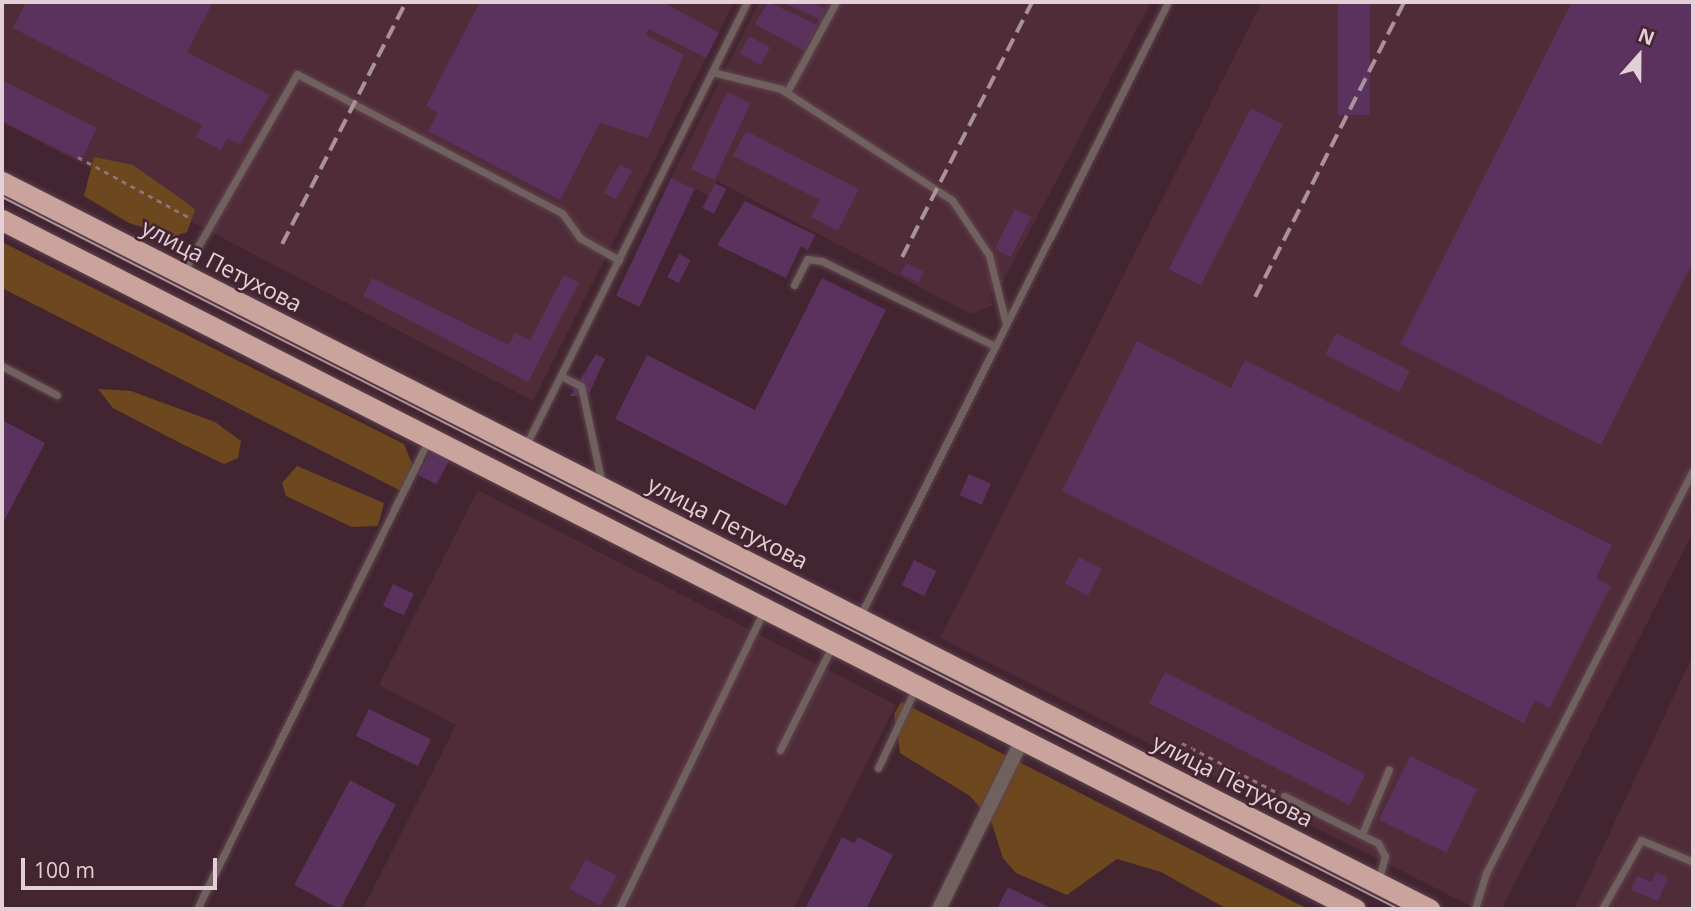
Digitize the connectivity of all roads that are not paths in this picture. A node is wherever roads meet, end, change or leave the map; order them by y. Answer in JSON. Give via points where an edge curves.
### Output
{"nodes":[{"id":1,"x":747,"y":2,"type":"edge"},
{"id":2,"x":836,"y":2,"type":"edge"},
{"id":3,"x":1168,"y":2,"type":"edge"},
{"id":4,"x":712,"y":72,"type":"junction"},
{"id":5,"x":787,"y":92,"type":"junction"},
{"id":6,"x":2,"y":182,"type":"edge"},
{"id":7,"x":2,"y":220,"type":"edge"},
{"id":8,"x":619,"y":260,"type":"junction"},
{"id":9,"x":181,"y":274,"type":"junction"},
{"id":10,"x":794,"y":285,"type":"dead end"},
{"id":11,"x":269,"y":318,"type":"junction"},
{"id":12,"x":1005,"y":320,"type":"junction"},
{"id":13,"x":993,"y":345,"type":"junction"},
{"id":14,"x":256,"y":350,"type":"junction"},
{"id":15,"x":2,"y":366,"type":"edge"},
{"id":16,"x":367,"y":368,"type":"junction"},
{"id":17,"x":561,"y":376,"type":"junction"},
{"id":18,"x":57,"y":395,"type":"dead end"},
{"id":19,"x":351,"y":398,"type":"junction"},
{"id":20,"x":429,"y":438,"type":"junction"},
{"id":21,"x":524,"y":448,"type":"junction"},
{"id":22,"x":1693,"y":471,"type":"edge"},
{"id":23,"x":603,"y":488,"type":"junction"},
{"id":24,"x":765,"y":609,"type":"junction"},
{"id":25,"x":859,"y":620,"type":"junction"},
{"id":26,"x":833,"y":644,"type":"junction"},
{"id":27,"x":917,"y":686,"type":"junction"},
{"id":28,"x":1022,"y":740,"type":"junction"},
{"id":29,"x":780,"y":750,"type":"dead end"},
{"id":30,"x":878,"y":768,"type":"dead end"},
{"id":31,"x":1389,"y":769,"type":"dead end"},
{"id":32,"x":1284,"y":796,"type":"road end"},
{"id":33,"x":1362,"y":834,"type":"junction"},
{"id":34,"x":1693,"y":862,"type":"edge"},
{"id":35,"x":1378,"y":883,"type":"junction"},
{"id":36,"x":197,"y":909,"type":"edge"},
{"id":37,"x":619,"y":909,"type":"edge"},
{"id":38,"x":939,"y":909,"type":"edge"},
{"id":39,"x":1354,"y":909,"type":"edge"},
{"id":40,"x":1429,"y":909,"type":"edge"},
{"id":41,"x":1475,"y":909,"type":"edge"},
{"id":42,"x":1602,"y":909,"type":"edge"}],
"edges":[{"from":1,"to":4,"type":"lane"},
{"from":2,"to":5,"type":"lane"},
{"from":3,"to":12,"type":"lane"},
{"from":4,"to":5,"type":"lane"},
{"from":4,"to":8,"type":"lane"},
{"from":5,"to":12,"type":"lane","via":[[952,200],[989,255]]},
{"from":6,"to":9,"type":"highway","name":"улица Петухова"},
{"from":7,"to":14,"type":"highway"},
{"from":8,"to":9,"type":"lane","via":[[580,238],[562,213],[297,74]]},
{"from":8,"to":17,"type":"lane"},
{"from":9,"to":11,"type":"highway","name":"улица Петухова"},
{"from":10,"to":13,"type":"lane","via":[[807,259],[822,261]]},
{"from":11,"to":14,"type":"highway"},
{"from":11,"to":16,"type":"highway","name":"улица Петухова"},
{"from":12,"to":13,"type":"lane"},
{"from":13,"to":25,"type":"lane"},
{"from":14,"to":19,"type":"highway"},
{"from":15,"to":18,"type":"lane"},
{"from":16,"to":19,"type":"highway"},
{"from":16,"to":21,"type":"highway","name":"улица Петухова"},
{"from":17,"to":21,"type":"lane"},
{"from":17,"to":23,"type":"lane","via":[[581,386]]},
{"from":19,"to":20,"type":"highway"},
{"from":20,"to":24,"type":"highway"},
{"from":20,"to":36,"type":"lane"},
{"from":21,"to":23,"type":"highway","name":"улица Петухова"},
{"from":22,"to":41,"type":"lane","via":[[1486,873]]},
{"from":23,"to":25,"type":"highway","name":"улица Петухова"},
{"from":24,"to":26,"type":"highway"},
{"from":24,"to":37,"type":"lane"},
{"from":25,"to":35,"type":"highway","name":"улица Петухова"},
{"from":26,"to":27,"type":"highway"},
{"from":26,"to":29,"type":"lane"},
{"from":27,"to":28,"type":"highway"},
{"from":27,"to":30,"type":"lane"},
{"from":28,"to":38,"type":"street"},
{"from":28,"to":39,"type":"highway"},
{"from":31,"to":33,"type":"lane"},
{"from":32,"to":33,"type":"lane"},
{"from":33,"to":35,"type":"lane","via":[[1385,856]]},
{"from":34,"to":42,"type":"lane","via":[[1641,840]]},
{"from":35,"to":40,"type":"highway","name":"улица Петухова"}]}
